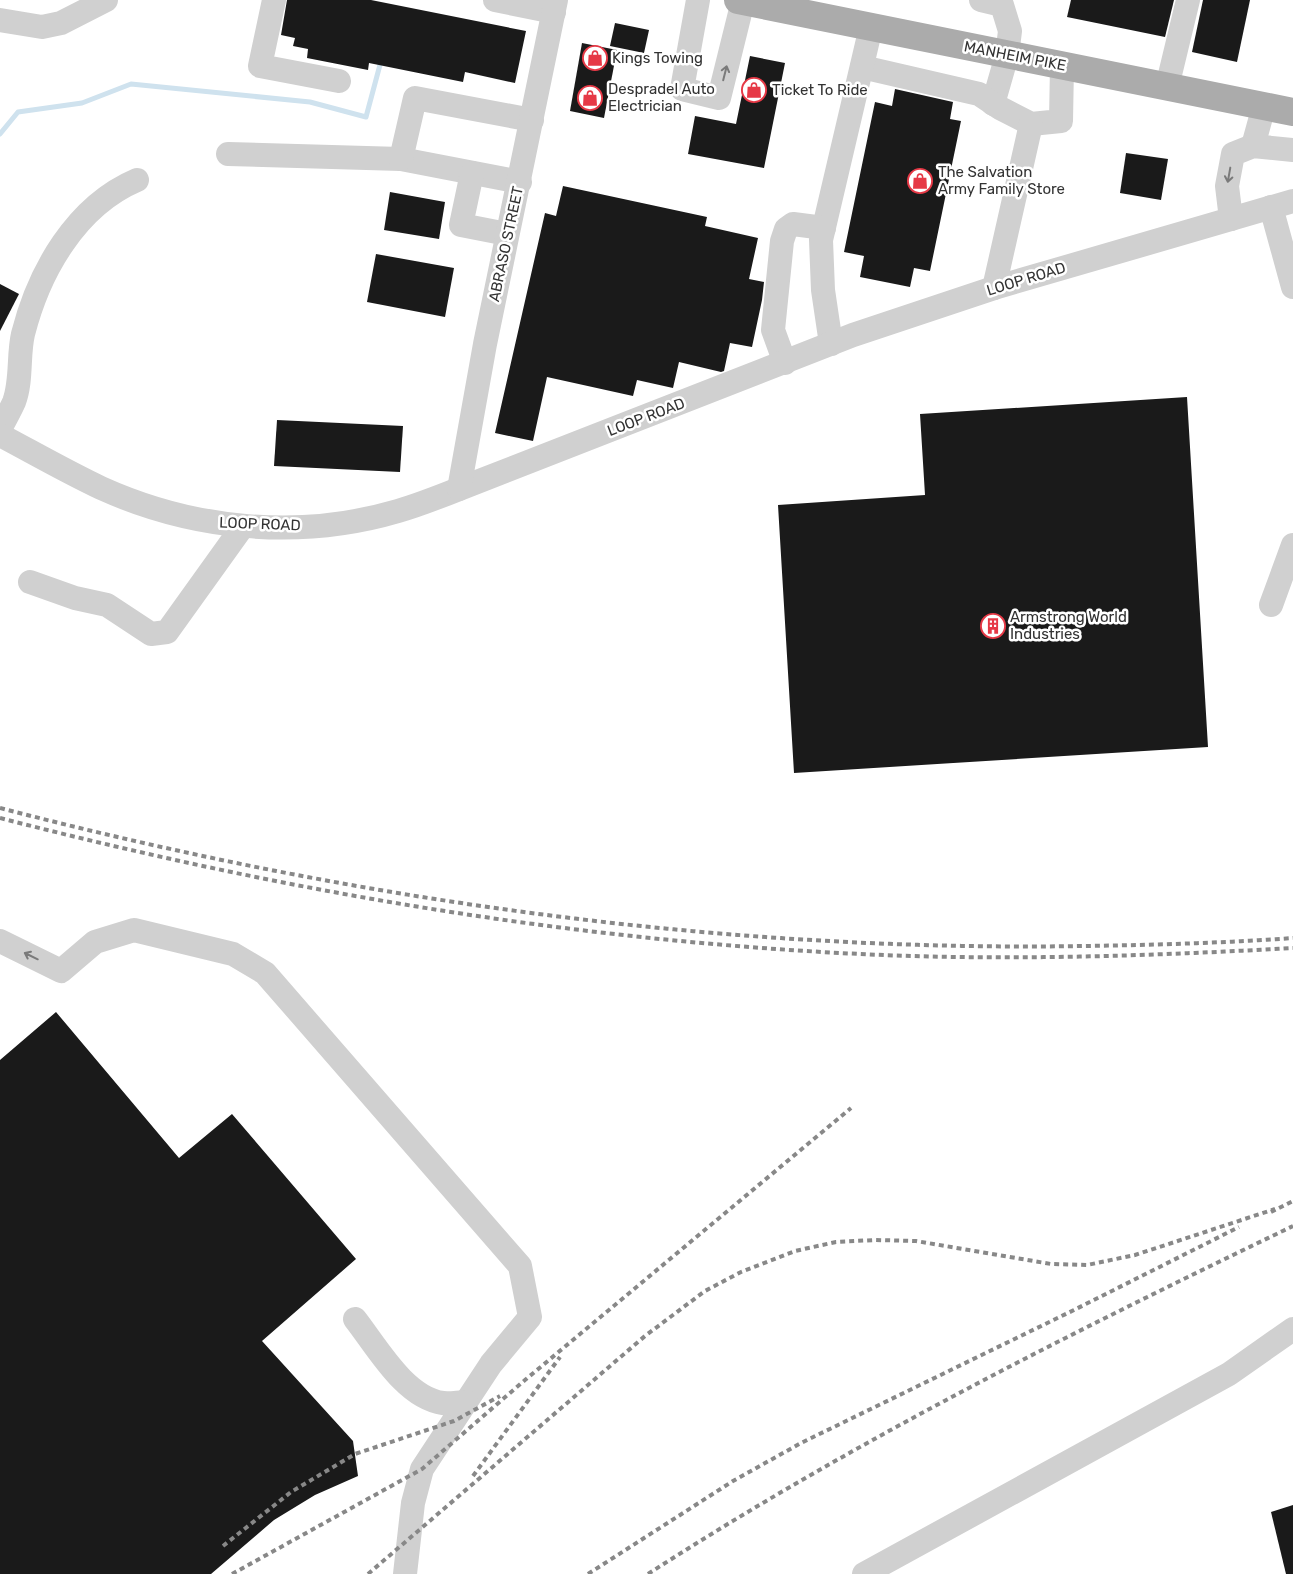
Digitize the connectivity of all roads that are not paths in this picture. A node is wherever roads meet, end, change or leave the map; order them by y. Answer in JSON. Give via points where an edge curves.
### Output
{"nodes":[{"id":1,"x":106,"y":0,"type":"edge"},
{"id":2,"x":274,"y":0,"type":"edge"},
{"id":3,"x":698,"y":0,"type":"edge"},
{"id":4,"x":740,"y":0,"type":"edge"},
{"id":5,"x":981,"y":0,"type":"edge"},
{"id":6,"x":1188,"y":0,"type":"edge"},
{"id":7,"x":501,"y":1,"type":"edge"},
{"id":8,"x":555,"y":6,"type":"edge"},
{"id":9,"x":817,"y":8,"type":"edge"},
{"id":10,"x":0,"y":20,"type":"edge"},
{"id":11,"x":871,"y":27,"type":"junction"},
{"id":12,"x":1007,"y":55,"type":"junction"},
{"id":13,"x":862,"y":66,"type":"junction"},
{"id":14,"x":1062,"y":66,"type":"junction"},
{"id":15,"x":339,"y":81,"type":"dead end"},
{"id":16,"x":1167,"y":87,"type":"junction"},
{"id":17,"x":994,"y":104,"type":"junction"},
{"id":18,"x":1264,"y":106,"type":"junction"},
{"id":19,"x":1293,"y":110,"type":"edge"},
{"id":20,"x":532,"y":120,"type":"junction"},
{"id":21,"x":1031,"y":124,"type":"junction"},
{"id":22,"x":1253,"y":146,"type":"junction"},
{"id":23,"x":1293,"y":150,"type":"edge"},
{"id":24,"x":228,"y":154,"type":"dead end"},
{"id":25,"x":401,"y":159,"type":"junction"},
{"id":26,"x":472,"y":173,"type":"junction"},
{"id":27,"x":137,"y":180,"type":"dead end"},
{"id":28,"x":520,"y":182,"type":"junction"},
{"id":29,"x":1282,"y":204,"type":"edge"},
{"id":30,"x":1231,"y":219,"type":"junction"},
{"id":31,"x":824,"y":228,"type":"junction"},
{"id":32,"x":508,"y":234,"type":"junction"},
{"id":33,"x":1293,"y":287,"type":"edge"},
{"id":34,"x":994,"y":288,"type":"junction"},
{"id":35,"x":831,"y":344,"type":"junction"},
{"id":36,"x":785,"y":363,"type":"junction"},
{"id":37,"x":0,"y":429,"type":"edge"},
{"id":38,"x":0,"y":435,"type":"edge"},
{"id":39,"x":459,"y":489,"type":"junction"},
{"id":40,"x":243,"y":526,"type":"junction"},
{"id":41,"x":1293,"y":544,"type":"edge"},
{"id":42,"x":30,"y":582,"type":"dead end"},
{"id":43,"x":1271,"y":605,"type":"dead end"},
{"id":44,"x":0,"y":942,"type":"edge"},
{"id":45,"x":355,"y":1319,"type":"dead end"},
{"id":46,"x":1293,"y":1329,"type":"edge"},
{"id":47,"x":466,"y":1402,"type":"junction"},
{"id":48,"x":405,"y":1574,"type":"edge"},
{"id":49,"x":864,"y":1574,"type":"edge"}],
"edges":[{"from":1,"to":10,"type":"street","via":[[61,23],[42,27]]},
{"from":2,"to":15,"type":"street","via":[[260,66]]},
{"from":3,"to":4,"type":"street","one_way":true,"via":[[682,88],[719,98]]},
{"from":4,"to":9,"type":"main road","name":"MANHEIM PIKE"},
{"from":5,"to":12,"type":"street","via":[[1002,5],[1010,31]]},
{"from":6,"to":16,"type":"street"},
{"from":7,"to":8,"type":"street"},
{"from":8,"to":20,"type":"street","name":"ABRASO STREET"},
{"from":9,"to":11,"type":"main road","name":"MANHEIM PIKE"},
{"from":11,"to":12,"type":"main road","name":"MANHEIM PIKE"},
{"from":11,"to":13,"type":"street"},
{"from":12,"to":14,"type":"main road","name":"MANHEIM PIKE"},
{"from":12,"to":17,"type":"street"},
{"from":13,"to":17,"type":"street","via":[[979,94]]},
{"from":13,"to":31,"type":"street"},
{"from":14,"to":16,"type":"main road","name":"MANHEIM PIKE"},
{"from":14,"to":21,"type":"street","via":[[1061,121]]},
{"from":16,"to":18,"type":"main road","name":"MANHEIM PIKE"},
{"from":17,"to":21,"type":"street"},
{"from":18,"to":19,"type":"main road","name":"MANHEIM PIKE"},
{"from":18,"to":22,"type":"street"},
{"from":20,"to":25,"type":"street","via":[[415,98]]},
{"from":20,"to":28,"type":"street","name":"ABRASO STREET"},
{"from":21,"to":34,"type":"street"},
{"from":22,"to":23,"type":"street"},
{"from":22,"to":30,"type":"street","one_way":true,"via":[[1233,154],[1227,186]]},
{"from":24,"to":25,"type":"street"},
{"from":25,"to":26,"type":"street"},
{"from":26,"to":28,"type":"street"},
{"from":26,"to":32,"type":"street","via":[[460,225]]},
{"from":27,"to":37,"type":"street","via":[[117,188],[96,204],[72,229],[51,266],[32,302],[23,335],[14,401]]},
{"from":28,"to":32,"type":"street","name":"ABRASO STREET"},
{"from":29,"to":30,"type":"street","name":"LOOP ROAD"},
{"from":29,"to":33,"type":"street"},
{"from":30,"to":34,"type":"street","name":"LOOP ROAD"},
{"from":31,"to":35,"type":"street","via":[[821,240],[823,290]]},
{"from":31,"to":36,"type":"street","via":[[793,224],[786,229],[782,241],[773,330]]},
{"from":32,"to":39,"type":"street","name":"ABRASO STREET"},
{"from":34,"to":35,"type":"street","name":"LOOP ROAD"},
{"from":35,"to":36,"type":"street","name":"LOOP ROAD"},
{"from":36,"to":39,"type":"street","name":"LOOP ROAD"},
{"from":38,"to":40,"type":"street","name":"LOOP ROAD","via":[[111,491],[174,514]]},
{"from":39,"to":40,"type":"street","name":"LOOP ROAD","via":[[400,511],[334,525]]},
{"from":40,"to":42,"type":"street","via":[[167,632],[151,634],[107,605]]},
{"from":41,"to":43,"type":"street"},
{"from":47,"to":44,"type":"street","one_way":true,"via":[[491,1364],[530,1317],[520,1266],[265,973],[233,954],[134,930],[95,942],[61,972]]},
{"from":45,"to":47,"type":"street","via":[[401,1380],[419,1395],[442,1403]]},
{"from":46,"to":49,"type":"street","via":[[1229,1374]]},
{"from":47,"to":48,"type":"street","via":[[422,1469],[413,1503]]}]}
